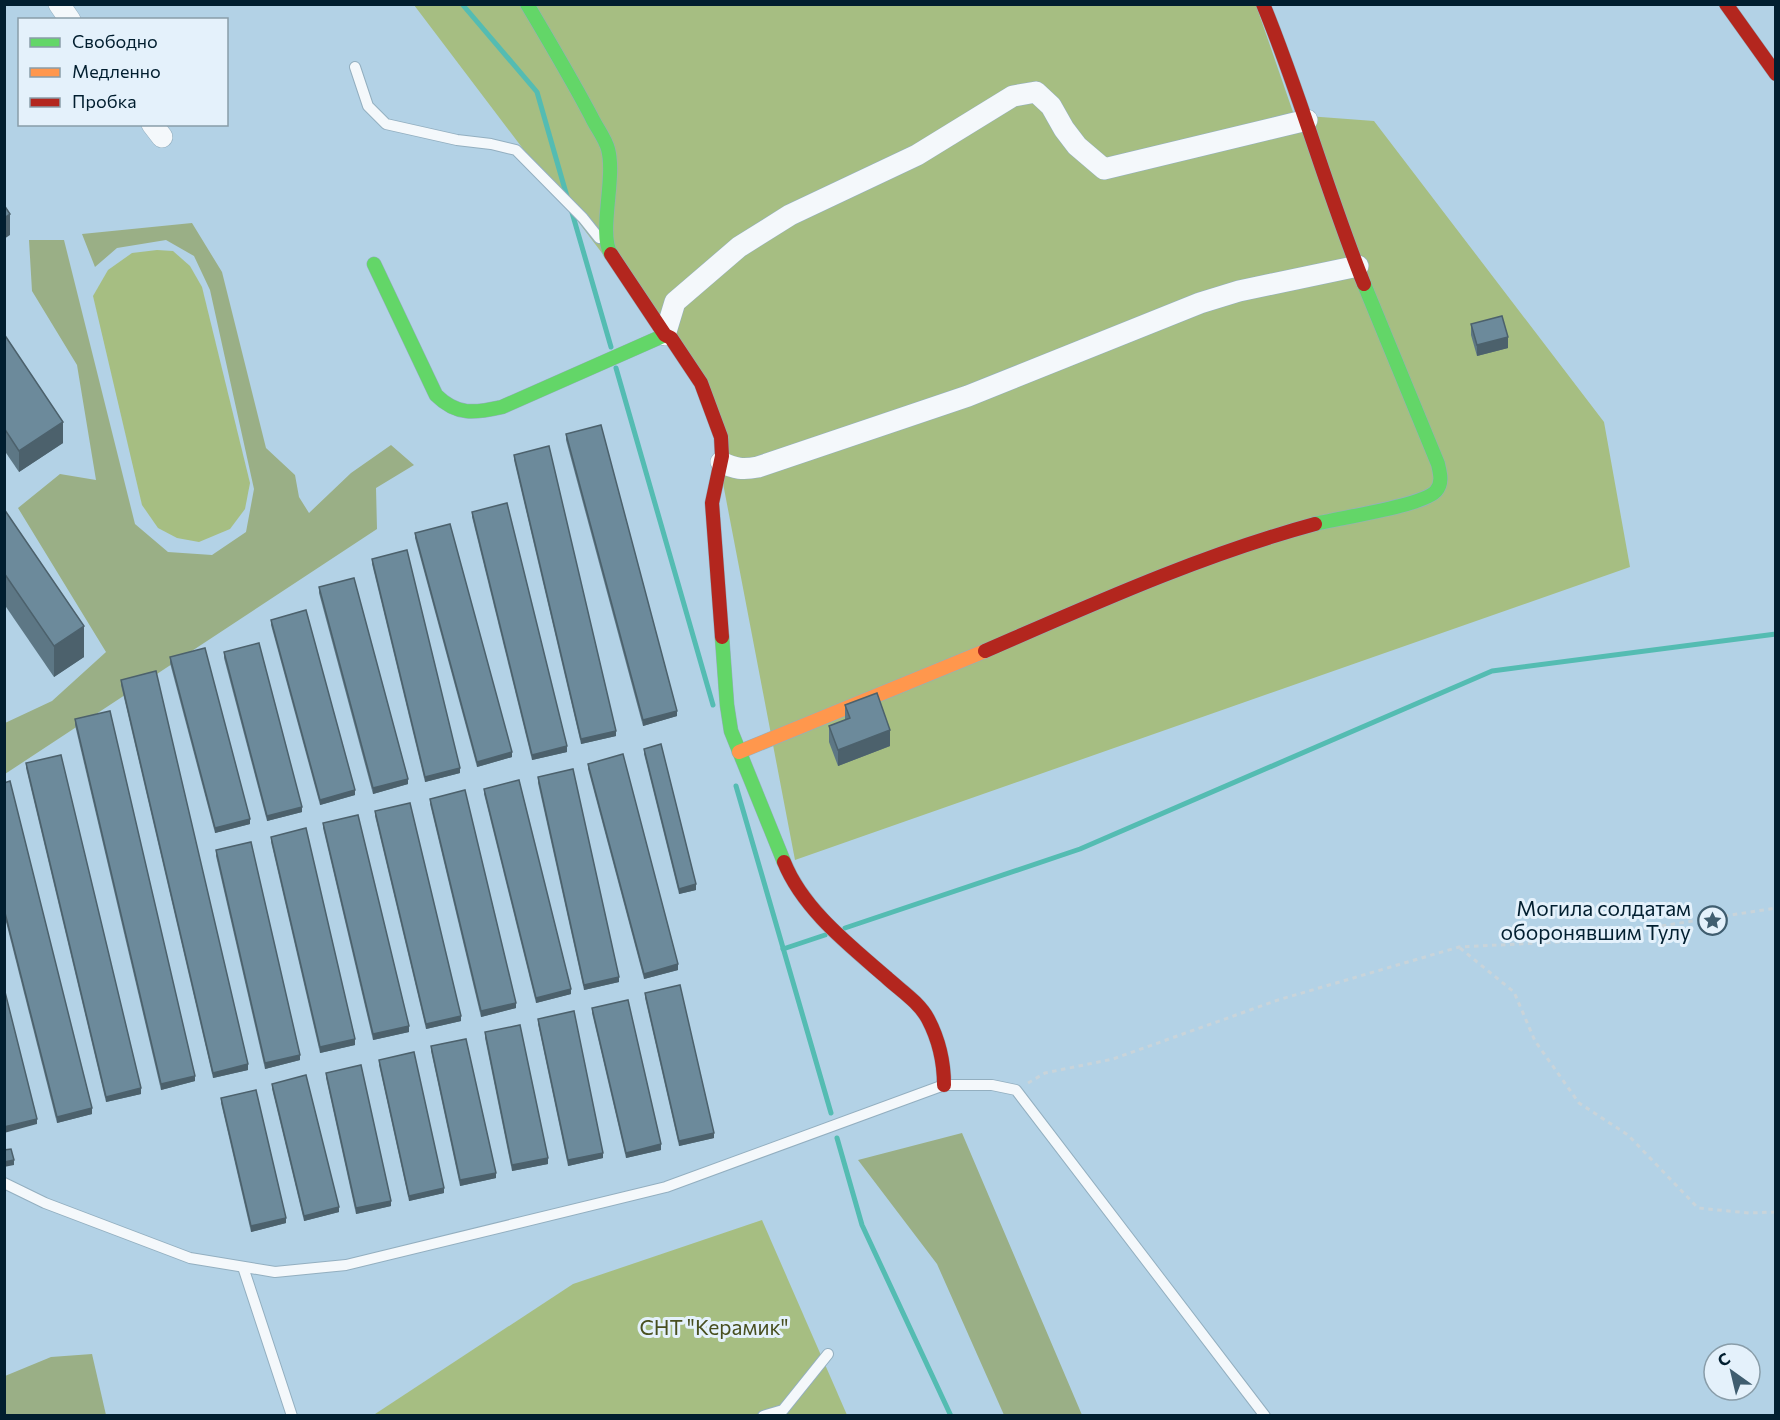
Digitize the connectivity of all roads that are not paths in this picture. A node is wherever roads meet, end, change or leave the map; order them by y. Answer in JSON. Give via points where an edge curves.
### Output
{"nodes":[{"id":1,"x":59,"y":4,"type":"edge"},
{"id":2,"x":527,"y":4,"type":"edge"},
{"id":3,"x":1263,"y":4,"type":"edge"},
{"id":4,"x":1726,"y":4,"type":"edge"},
{"id":5,"x":69,"y":18,"type":"edge"},
{"id":6,"x":355,"y":67,"type":"dead end"},
{"id":7,"x":1776,"y":74,"type":"edge"},
{"id":8,"x":1307,"y":120,"type":"junction"},
{"id":9,"x":608,"y":249,"type":"junction"},
{"id":10,"x":374,"y":264,"type":"dead end"},
{"id":11,"x":1358,"y":267,"type":"junction"},
{"id":12,"x":665,"y":335,"type":"junction"},
{"id":13,"x":721,"y":462,"type":"junction"},
{"id":14,"x":739,"y":752,"type":"junction"},
{"id":15,"x":944,"y":1085,"type":"junction"},
{"id":16,"x":4,"y":1183,"type":"edge"},
{"id":17,"x":243,"y":1266,"type":"junction"},
{"id":18,"x":828,"y":1354,"type":"dead end"},
{"id":19,"x":292,"y":1416,"type":"edge"},
{"id":20,"x":763,"y":1416,"type":"edge"},
{"id":21,"x":1265,"y":1416,"type":"edge"}],
"edges":[{"from":1,"to":5,"type":"street"},
{"from":2,"to":9,"type":"street","via":[[608,149]]},
{"from":3,"to":8,"type":"street"},
{"from":4,"to":7,"type":"street"},
{"from":6,"to":9,"type":"lane","via":[[368,106],[386,124],[516,150]]},
{"from":8,"to":11,"type":"street"},
{"from":8,"to":12,"type":"street","via":[[1104,169],[1077,146],[1051,106],[1036,92],[1012,96],[917,155],[790,215],[739,247],[675,302]]},
{"from":9,"to":12,"type":"street"},
{"from":10,"to":12,"type":"street","via":[[436,395],[443,404],[458,411],[481,412],[502,407]]},
{"from":11,"to":13,"type":"street","via":[[1239,291],[1200,303],[968,396],[758,466],[743,470]]},
{"from":11,"to":14,"type":"street","via":[[1438,464],[1441,475],[1436,492],[1413,502],[1263,539],[1171,572]]},
{"from":12,"to":13,"type":"street","via":[[701,383],[721,436]]},
{"from":13,"to":14,"type":"street","via":[[712,503],[727,705]]},
{"from":14,"to":15,"type":"street","via":[[799,890],[849,945],[927,1017],[938,1041]]},
{"from":15,"to":17,"type":"lane","via":[[666,1187],[346,1265],[275,1272]]},
{"from":15,"to":21,"type":"lane","via":[[992,1085],[1016,1090]]},
{"from":16,"to":17,"type":"lane","via":[[45,1203],[189,1258]]},
{"from":17,"to":19,"type":"lane"},
{"from":18,"to":20,"type":"lane","via":[[783,1410]]}]}
